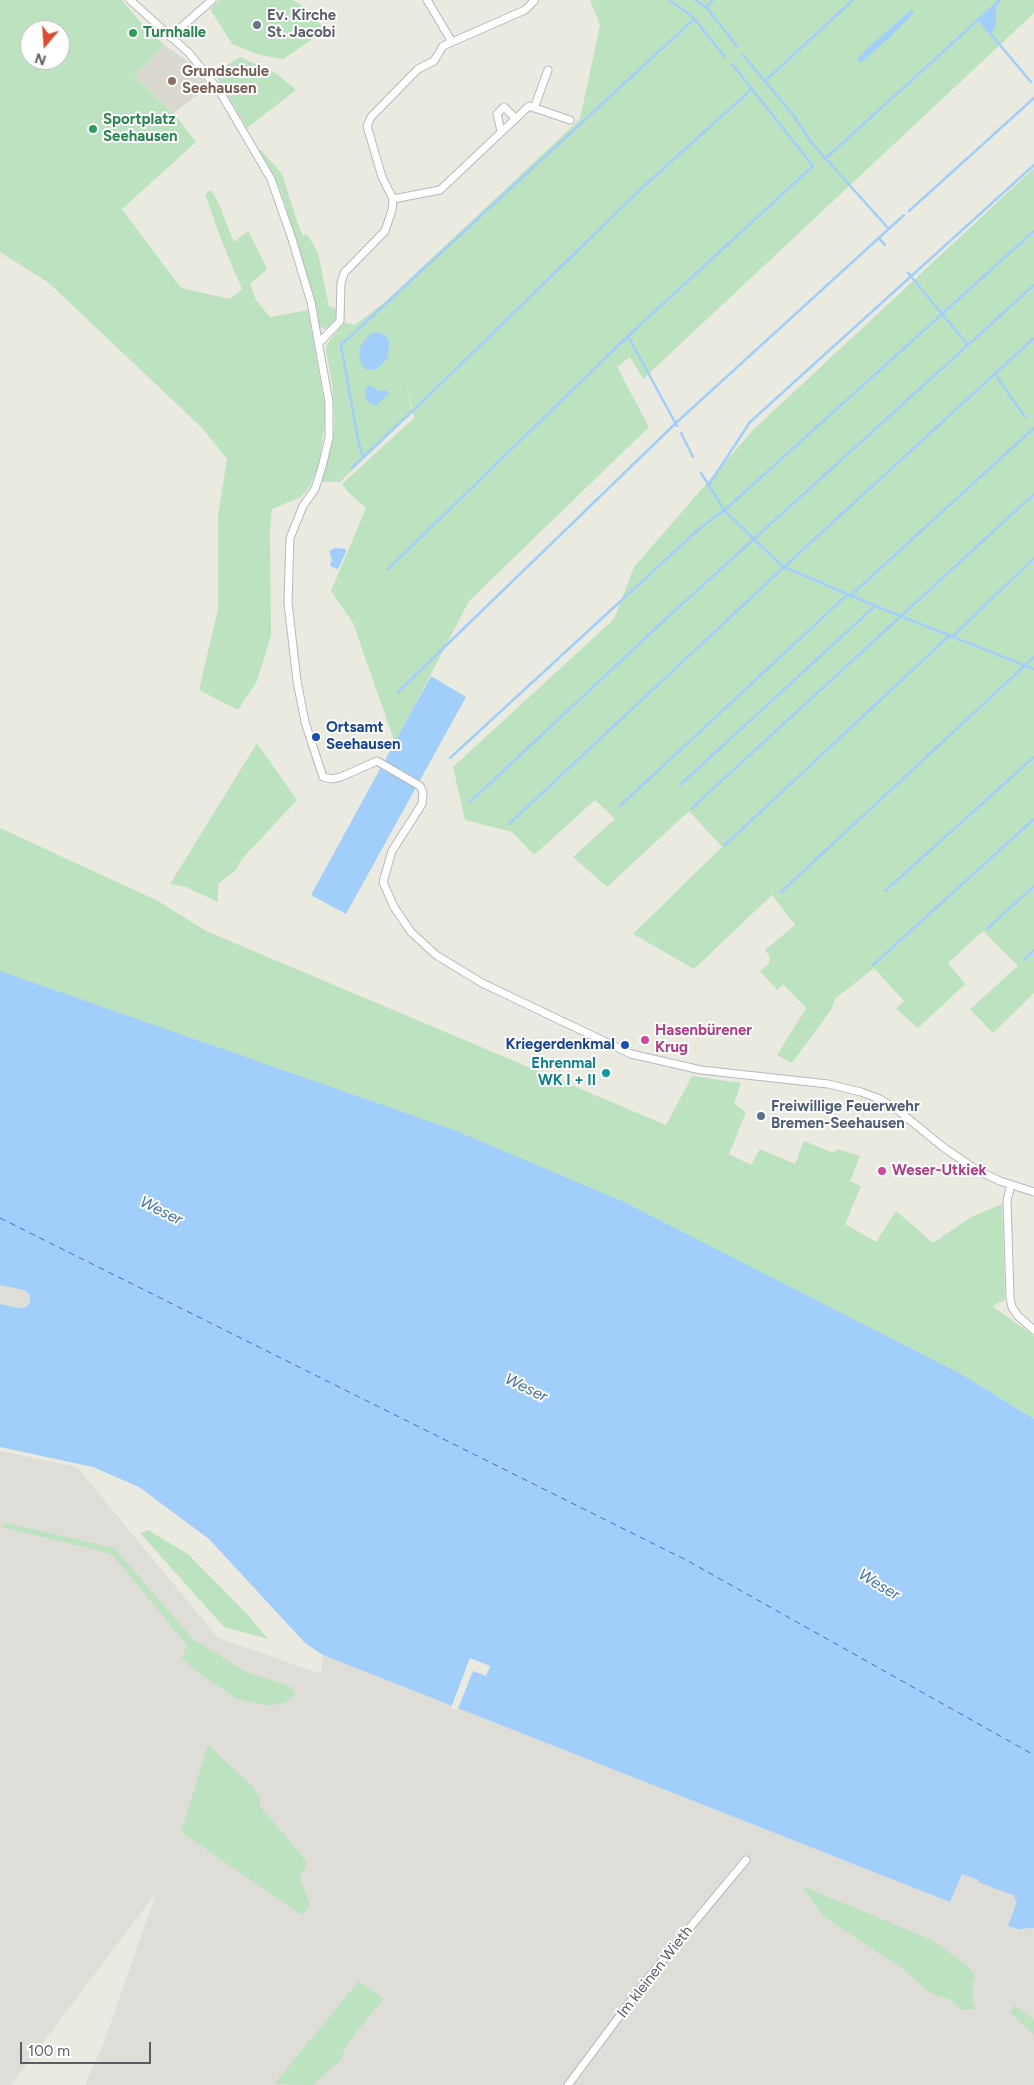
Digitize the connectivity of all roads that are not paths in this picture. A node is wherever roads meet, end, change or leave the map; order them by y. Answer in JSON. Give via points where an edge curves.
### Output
{"nodes":[{"id":1,"x":130,"y":0,"type":"edge"},
{"id":2,"x":212,"y":0,"type":"edge"},
{"id":3,"x":427,"y":0,"type":"edge"},
{"id":4,"x":534,"y":1,"type":"edge"},
{"id":5,"x":170,"y":37,"type":"junction"},
{"id":6,"x":452,"y":42,"type":"junction"},
{"id":7,"x":548,"y":70,"type":"dead end"},
{"id":8,"x":534,"y":108,"type":"junction"},
{"id":9,"x":515,"y":118,"type":"junction"},
{"id":10,"x":570,"y":120,"type":"dead end"},
{"id":11,"x":501,"y":131,"type":"junction"},
{"id":12,"x":393,"y":199,"type":"junction"},
{"id":13,"x":319,"y":343,"type":"junction"},
{"id":14,"x":1011,"y":1185,"type":"junction"},
{"id":15,"x":1034,"y":1192,"type":"edge"},
{"id":16,"x":1034,"y":1330,"type":"edge"},
{"id":17,"x":746,"y":1860,"type":"dead end"},
{"id":18,"x":568,"y":2085,"type":"edge"}],
"edges":[{"from":1,"to":5,"type":"street"},
{"from":2,"to":5,"type":"street"},
{"from":3,"to":6,"type":"street"},
{"from":4,"to":6,"type":"street","via":[[525,10]]},
{"from":5,"to":13,"type":"street","via":[[196,61],[220,92],[271,178],[311,302]]},
{"from":6,"to":12,"type":"street","via":[[443,46],[434,61],[418,69],[370,117],[367,126],[382,177]]},
{"from":7,"to":8,"type":"street"},
{"from":8,"to":9,"type":"street","via":[[528,106]]},
{"from":8,"to":10,"type":"street"},
{"from":9,"to":11,"type":"street"},
{"from":9,"to":11,"type":"street","via":[[504,107],[497,114]]},
{"from":11,"to":12,"type":"street","via":[[440,190]]},
{"from":12,"to":13,"type":"street","via":[[385,231],[344,274],[340,321]]},
{"from":13,"to":14,"type":"street","via":[[329,402],[329,438],[315,489],[303,506],[290,538],[288,604],[292,649],[306,722],[323,776],[331,779],[341,777],[377,761],[420,786],[423,792],[422,804],[392,851],[383,882],[394,907],[411,932],[436,955],[482,983],[631,1054],[701,1070],[828,1084],[880,1099],[960,1160]]},
{"from":14,"to":15,"type":"street"},
{"from":14,"to":16,"type":"street","via":[[1007,1200],[1010,1298],[1018,1316]]},
{"from":17,"to":18,"type":"street","name":"Im kleinen Wieth","via":[[648,1978]]}]}
